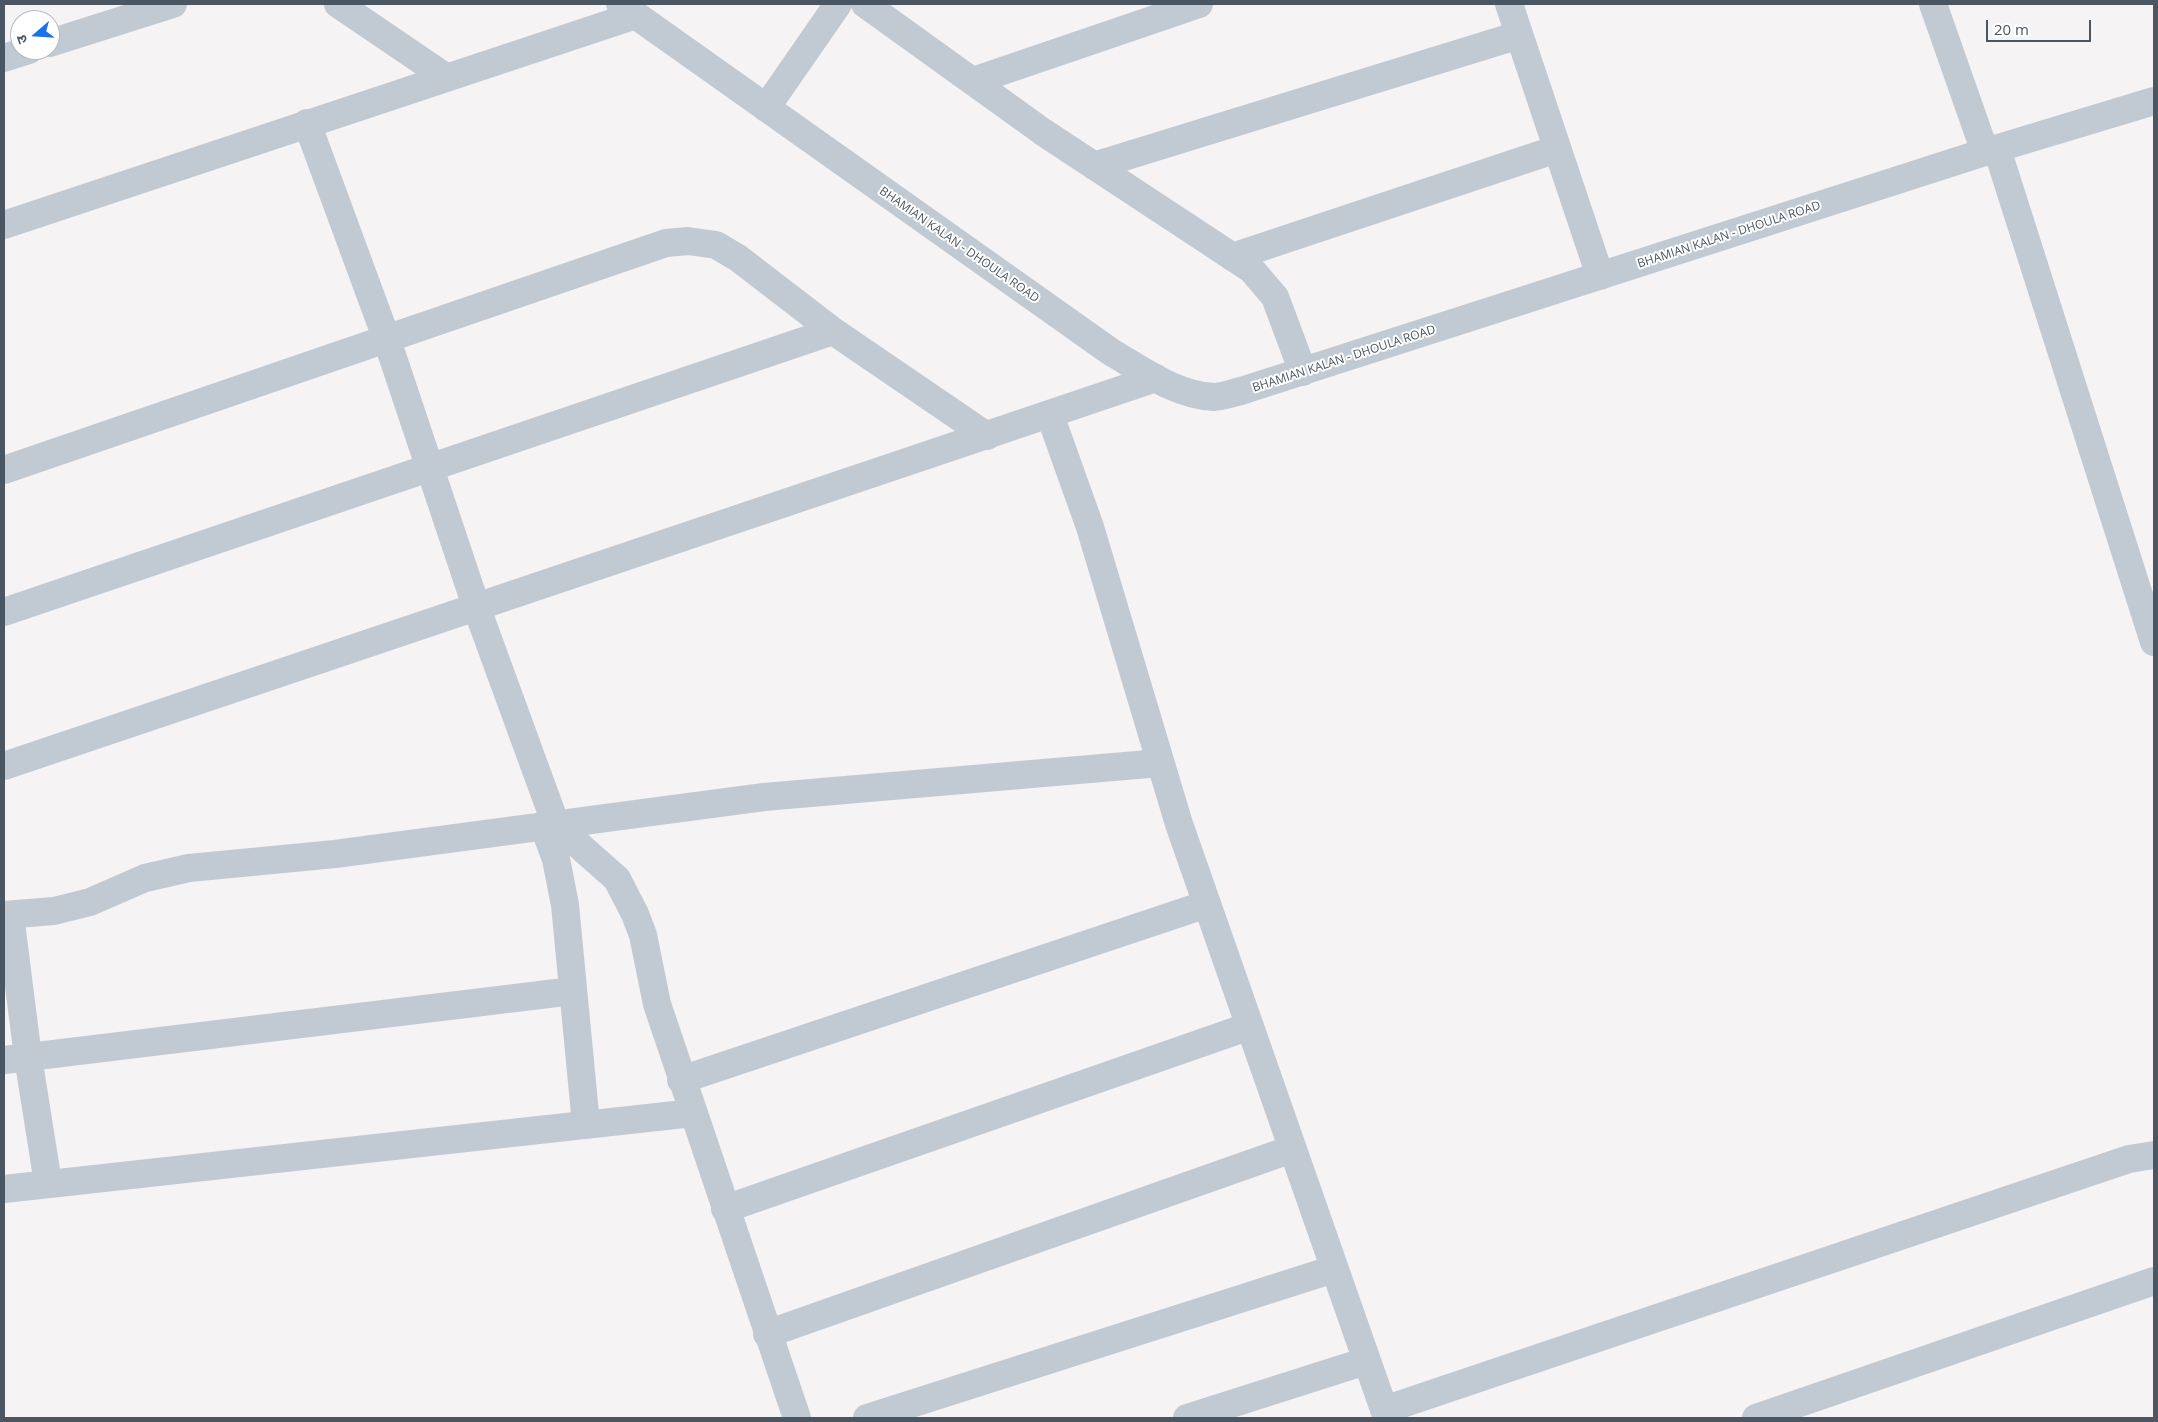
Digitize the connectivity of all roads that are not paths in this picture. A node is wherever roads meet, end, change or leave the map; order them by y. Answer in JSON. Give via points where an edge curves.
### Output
{"nodes":[{"id":1,"x":173,"y":4,"type":"edge"},
{"id":2,"x":338,"y":4,"type":"edge"},
{"id":3,"x":838,"y":4,"type":"edge"},
{"id":4,"x":865,"y":4,"type":"edge"},
{"id":5,"x":1199,"y":4,"type":"edge"},
{"id":6,"x":1509,"y":4,"type":"edge"},
{"id":7,"x":1933,"y":4,"type":"edge"},
{"id":8,"x":628,"y":9,"type":"edge"},
{"id":9,"x":1519,"y":35,"type":"junction"},
{"id":10,"x":60,"y":40,"type":"edge"},
{"id":11,"x":447,"y":78,"type":"junction"},
{"id":12,"x":973,"y":81,"type":"junction"},
{"id":13,"x":766,"y":108,"type":"junction"},
{"id":14,"x":2152,"y":109,"type":"edge"},
{"id":15,"x":308,"y":123,"type":"junction"},
{"id":16,"x":1557,"y":149,"type":"junction"},
{"id":17,"x":1991,"y":150,"type":"junction"},
{"id":18,"x":1094,"y":166,"type":"junction"},
{"id":19,"x":4,"y":225,"type":"edge"},
{"id":20,"x":1232,"y":257,"type":"junction"},
{"id":21,"x":1600,"y":276,"type":"junction"},
{"id":22,"x":833,"y":330,"type":"junction"},
{"id":23,"x":387,"y":340,"type":"junction"},
{"id":24,"x":1303,"y":372,"type":"junction"},
{"id":25,"x":1156,"y":378,"type":"junction"},
{"id":26,"x":1050,"y":415,"type":"junction"},
{"id":27,"x":987,"y":436,"type":"junction"},
{"id":28,"x":430,"y":468,"type":"junction"},
{"id":29,"x":4,"y":470,"type":"edge"},
{"id":30,"x":476,"y":606,"type":"junction"},
{"id":31,"x":4,"y":612,"type":"edge"},
{"id":32,"x":2154,"y":642,"type":"edge"},
{"id":33,"x":1160,"y":762,"type":"junction"},
{"id":34,"x":4,"y":766,"type":"edge"},
{"id":35,"x":550,"y":826,"type":"junction"},
{"id":36,"x":1207,"y":904,"type":"junction"},
{"id":37,"x":7,"y":915,"type":"edge"},
{"id":38,"x":573,"y":991,"type":"junction"},
{"id":39,"x":1250,"y":1026,"type":"junction"},
{"id":40,"x":16,"y":1058,"type":"edge"},
{"id":41,"x":681,"y":1080,"type":"junction"},
{"id":42,"x":693,"y":1113,"type":"junction"},
{"id":43,"x":586,"y":1124,"type":"junction"},
{"id":44,"x":1292,"y":1149,"type":"junction"},
{"id":45,"x":2154,"y":1155,"type":"edge"},
{"id":46,"x":48,"y":1183,"type":"junction"},
{"id":47,"x":4,"y":1189,"type":"edge"},
{"id":48,"x":725,"y":1209,"type":"junction"},
{"id":49,"x":1334,"y":1269,"type":"junction"},
{"id":50,"x":2154,"y":1281,"type":"edge"},
{"id":51,"x":767,"y":1334,"type":"junction"},
{"id":52,"x":1366,"y":1361,"type":"junction"},
{"id":53,"x":1385,"y":1414,"type":"edge"},
{"id":54,"x":796,"y":1418,"type":"edge"},
{"id":55,"x":867,"y":1418,"type":"edge"},
{"id":56,"x":1186,"y":1418,"type":"edge"},
{"id":57,"x":1756,"y":1418,"type":"edge"}],
"edges":[{"from":1,"to":10,"type":"street"},
{"from":2,"to":11,"type":"street"},
{"from":3,"to":13,"type":"street"},
{"from":4,"to":12,"type":"street"},
{"from":5,"to":12,"type":"street"},
{"from":6,"to":9,"type":"street"},
{"from":7,"to":17,"type":"street"},
{"from":8,"to":11,"type":"street"},
{"from":8,"to":13,"type":"street","name":"BHAMIAN KALAN - DHOULA ROAD"},
{"from":9,"to":16,"type":"street"},
{"from":9,"to":18,"type":"street"},
{"from":11,"to":15,"type":"street"},
{"from":12,"to":18,"type":"street"},
{"from":13,"to":25,"type":"street","name":"BHAMIAN KALAN - DHOULA ROAD","via":[[1111,352]]},
{"from":14,"to":17,"type":"street","name":"BHAMIAN KALAN - DHOULA ROAD"},
{"from":15,"to":19,"type":"street"},
{"from":15,"to":23,"type":"street"},
{"from":16,"to":20,"type":"street"},
{"from":16,"to":21,"type":"street"},
{"from":17,"to":21,"type":"street","name":"BHAMIAN KALAN - DHOULA ROAD"},
{"from":17,"to":32,"type":"street"},
{"from":18,"to":20,"type":"street"},
{"from":20,"to":24,"type":"street","via":[[1252,270],[1275,297]]},
{"from":21,"to":24,"type":"street","name":"BHAMIAN KALAN - DHOULA ROAD"},
{"from":22,"to":23,"type":"street","via":[[738,258],[716,245],[688,241],[666,243]]},
{"from":22,"to":27,"type":"street"},
{"from":22,"to":28,"type":"street"},
{"from":23,"to":28,"type":"street"},
{"from":23,"to":29,"type":"street"},
{"from":24,"to":25,"type":"street","name":"BHAMIAN KALAN - DHOULA ROAD","via":[[1216,397],[1190,394]]},
{"from":25,"to":26,"type":"street"},
{"from":26,"to":27,"type":"street"},
{"from":26,"to":33,"type":"street","via":[[1090,527]]},
{"from":27,"to":30,"type":"street"},
{"from":28,"to":30,"type":"street"},
{"from":28,"to":31,"type":"street"},
{"from":30,"to":34,"type":"street"},
{"from":30,"to":35,"type":"street"},
{"from":33,"to":35,"type":"street","via":[[764,797]]},
{"from":33,"to":36,"type":"street"},
{"from":35,"to":37,"type":"street","via":[[334,854],[189,868],[145,878],[90,902],[54,911]]},
{"from":35,"to":38,"type":"street","via":[[561,879]]},
{"from":35,"to":41,"type":"street","via":[[617,879],[643,935],[657,1004]]},
{"from":36,"to":39,"type":"street"},
{"from":36,"to":41,"type":"street"},
{"from":37,"to":40,"type":"street"},
{"from":38,"to":40,"type":"street"},
{"from":38,"to":43,"type":"street"},
{"from":39,"to":44,"type":"street"},
{"from":39,"to":48,"type":"street"},
{"from":40,"to":46,"type":"street"},
{"from":41,"to":42,"type":"street"},
{"from":42,"to":43,"type":"street"},
{"from":42,"to":48,"type":"street"},
{"from":43,"to":46,"type":"street"},
{"from":44,"to":49,"type":"street"},
{"from":44,"to":51,"type":"street"},
{"from":45,"to":53,"type":"street","via":[[2120,1162]]},
{"from":46,"to":47,"type":"street"},
{"from":48,"to":51,"type":"street"},
{"from":49,"to":52,"type":"street"},
{"from":49,"to":55,"type":"street"},
{"from":50,"to":57,"type":"street"},
{"from":51,"to":54,"type":"street"},
{"from":52,"to":53,"type":"street"},
{"from":52,"to":56,"type":"street"}]}
